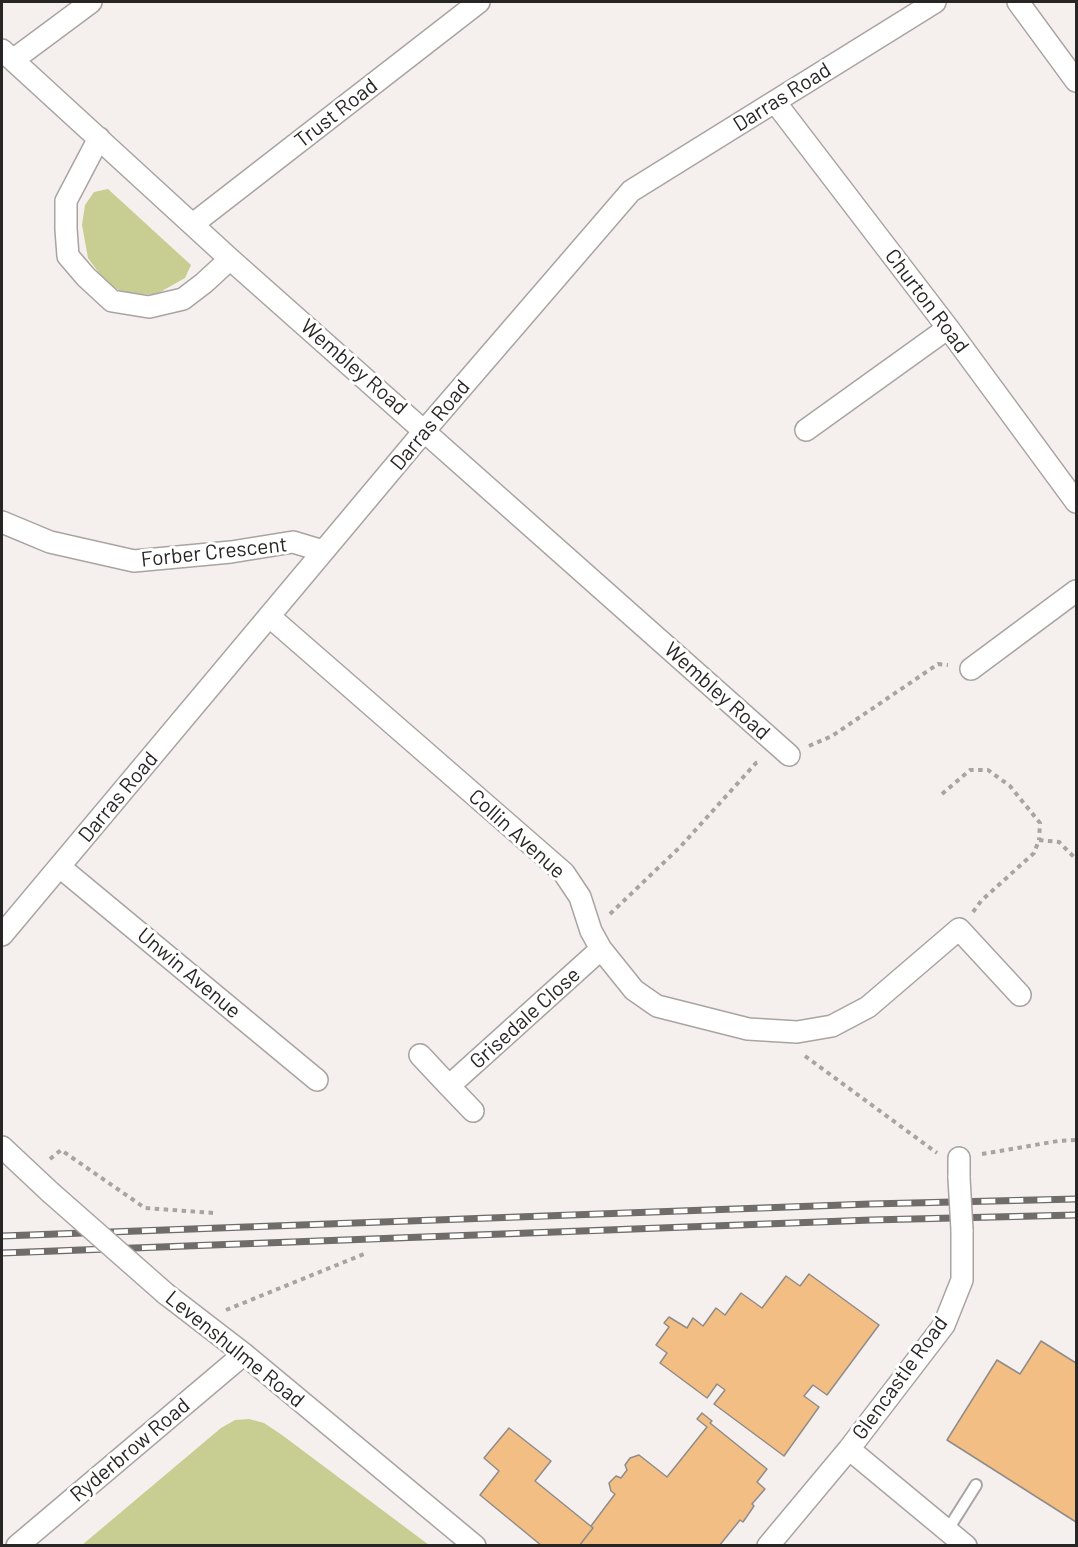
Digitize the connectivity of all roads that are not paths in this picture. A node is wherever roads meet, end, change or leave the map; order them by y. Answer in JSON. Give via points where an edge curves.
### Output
{"nodes":[{"id":1,"x":91,"y":2,"type":"edge"},
{"id":2,"x":479,"y":2,"type":"edge"},
{"id":3,"x":935,"y":2,"type":"edge"},
{"id":4,"x":1018,"y":2,"type":"edge"},
{"id":5,"x":7,"y":55,"type":"edge"},
{"id":6,"x":1077,"y":81,"type":"edge"},
{"id":7,"x":775,"y":102,"type":"junction"},
{"id":8,"x":99,"y":138,"type":"junction"},
{"id":9,"x":193,"y":224,"type":"junction"},
{"id":10,"x":230,"y":259,"type":"junction"},
{"id":11,"x":948,"y":328,"type":"junction"},
{"id":12,"x":425,"y":430,"type":"junction"},
{"id":13,"x":806,"y":430,"type":"dead end"},
{"id":14,"x":1077,"y":502,"type":"edge"},
{"id":15,"x":2,"y":522,"type":"edge"},
{"id":16,"x":323,"y":551,"type":"junction"},
{"id":17,"x":1077,"y":591,"type":"edge"},
{"id":18,"x":269,"y":615,"type":"junction"},
{"id":19,"x":971,"y":669,"type":"road end"},
{"id":20,"x":789,"y":755,"type":"road end"},
{"id":21,"x":60,"y":867,"type":"junction"},
{"id":22,"x":2,"y":935,"type":"edge"},
{"id":23,"x":596,"y":940,"type":"junction"},
{"id":24,"x":1020,"y":995,"type":"dead end"},
{"id":25,"x":420,"y":1055,"type":"dead end"},
{"id":26,"x":317,"y":1080,"type":"dead end"},
{"id":27,"x":449,"y":1086,"type":"junction"},
{"id":28,"x":473,"y":1110,"type":"dead end"},
{"id":29,"x":2,"y":1147,"type":"edge"},
{"id":30,"x":959,"y":1168,"type":"road end"},
{"id":31,"x":243,"y":1354,"type":"junction"},
{"id":32,"x":849,"y":1449,"type":"junction"},
{"id":33,"x":976,"y":1485,"type":"dead end"},
{"id":34,"x":947,"y":1531,"type":"junction"},
{"id":35,"x":17,"y":1545,"type":"edge"},
{"id":36,"x":475,"y":1545,"type":"edge"},
{"id":37,"x":768,"y":1545,"type":"edge"},
{"id":38,"x":966,"y":1545,"type":"edge"}],
"edges":[{"from":1,"to":5,"type":"street"},
{"from":2,"to":9,"type":"street","name":"Trust Road"},
{"from":3,"to":7,"type":"street","name":"Darras Road"},
{"from":4,"to":6,"type":"street"},
{"from":5,"to":8,"type":"street","name":"Wembley Road"},
{"from":7,"to":11,"type":"street","name":"Churton Road"},
{"from":7,"to":12,"type":"street","name":"Darras Road","via":[[631,191]]},
{"from":8,"to":9,"type":"street","name":"Wembley Road"},
{"from":8,"to":10,"type":"street","via":[[66,201],[68,255],[86,277],[112,301],[149,308],[183,299]]},
{"from":9,"to":10,"type":"street","name":"Wembley Road"},
{"from":10,"to":12,"type":"street","name":"Wembley Road"},
{"from":11,"to":13,"type":"street"},
{"from":11,"to":14,"type":"street","name":"Churton Road"},
{"from":12,"to":16,"type":"street","name":"Darras Road"},
{"from":12,"to":20,"type":"street","name":"Wembley Road"},
{"from":15,"to":16,"type":"street","name":"Forber Crescent","via":[[50,542],[134,561],[293,542]]},
{"from":16,"to":18,"type":"street","name":"Darras Road"},
{"from":17,"to":19,"type":"street"},
{"from":18,"to":21,"type":"street","name":"Darras Road"},
{"from":18,"to":23,"type":"street","name":"Collin Avenue","via":[[564,873],[580,897]]},
{"from":21,"to":22,"type":"street","name":"Darras Road"},
{"from":21,"to":26,"type":"street","name":"Unwin Avenue"},
{"from":23,"to":24,"type":"street","name":"Collin Avenue","via":[[634,990],[657,1006],[748,1029],[797,1032],[831,1026],[868,1007],[959,929]]},
{"from":23,"to":27,"type":"street","name":"Grisedale Close"},
{"from":25,"to":27,"type":"street","name":"Grisedale Close"},
{"from":27,"to":28,"type":"street","name":"Grisedale Close"},
{"from":29,"to":31,"type":"street","name":"Levenshulme Road","bridge":true,"via":[[166,1294]]},
{"from":30,"to":32,"type":"street","name":"Glencastle Road","bridge":true,"via":[[962,1280],[944,1324]]},
{"from":31,"to":35,"type":"street","name":"Ryderbrow Road"},
{"from":31,"to":36,"type":"street","name":"Levenshulme Road"},
{"from":32,"to":34,"type":"street"},
{"from":32,"to":37,"type":"street","name":"Glencastle Road"},
{"from":33,"to":34,"type":"lane"},
{"from":34,"to":38,"type":"street"}]}
